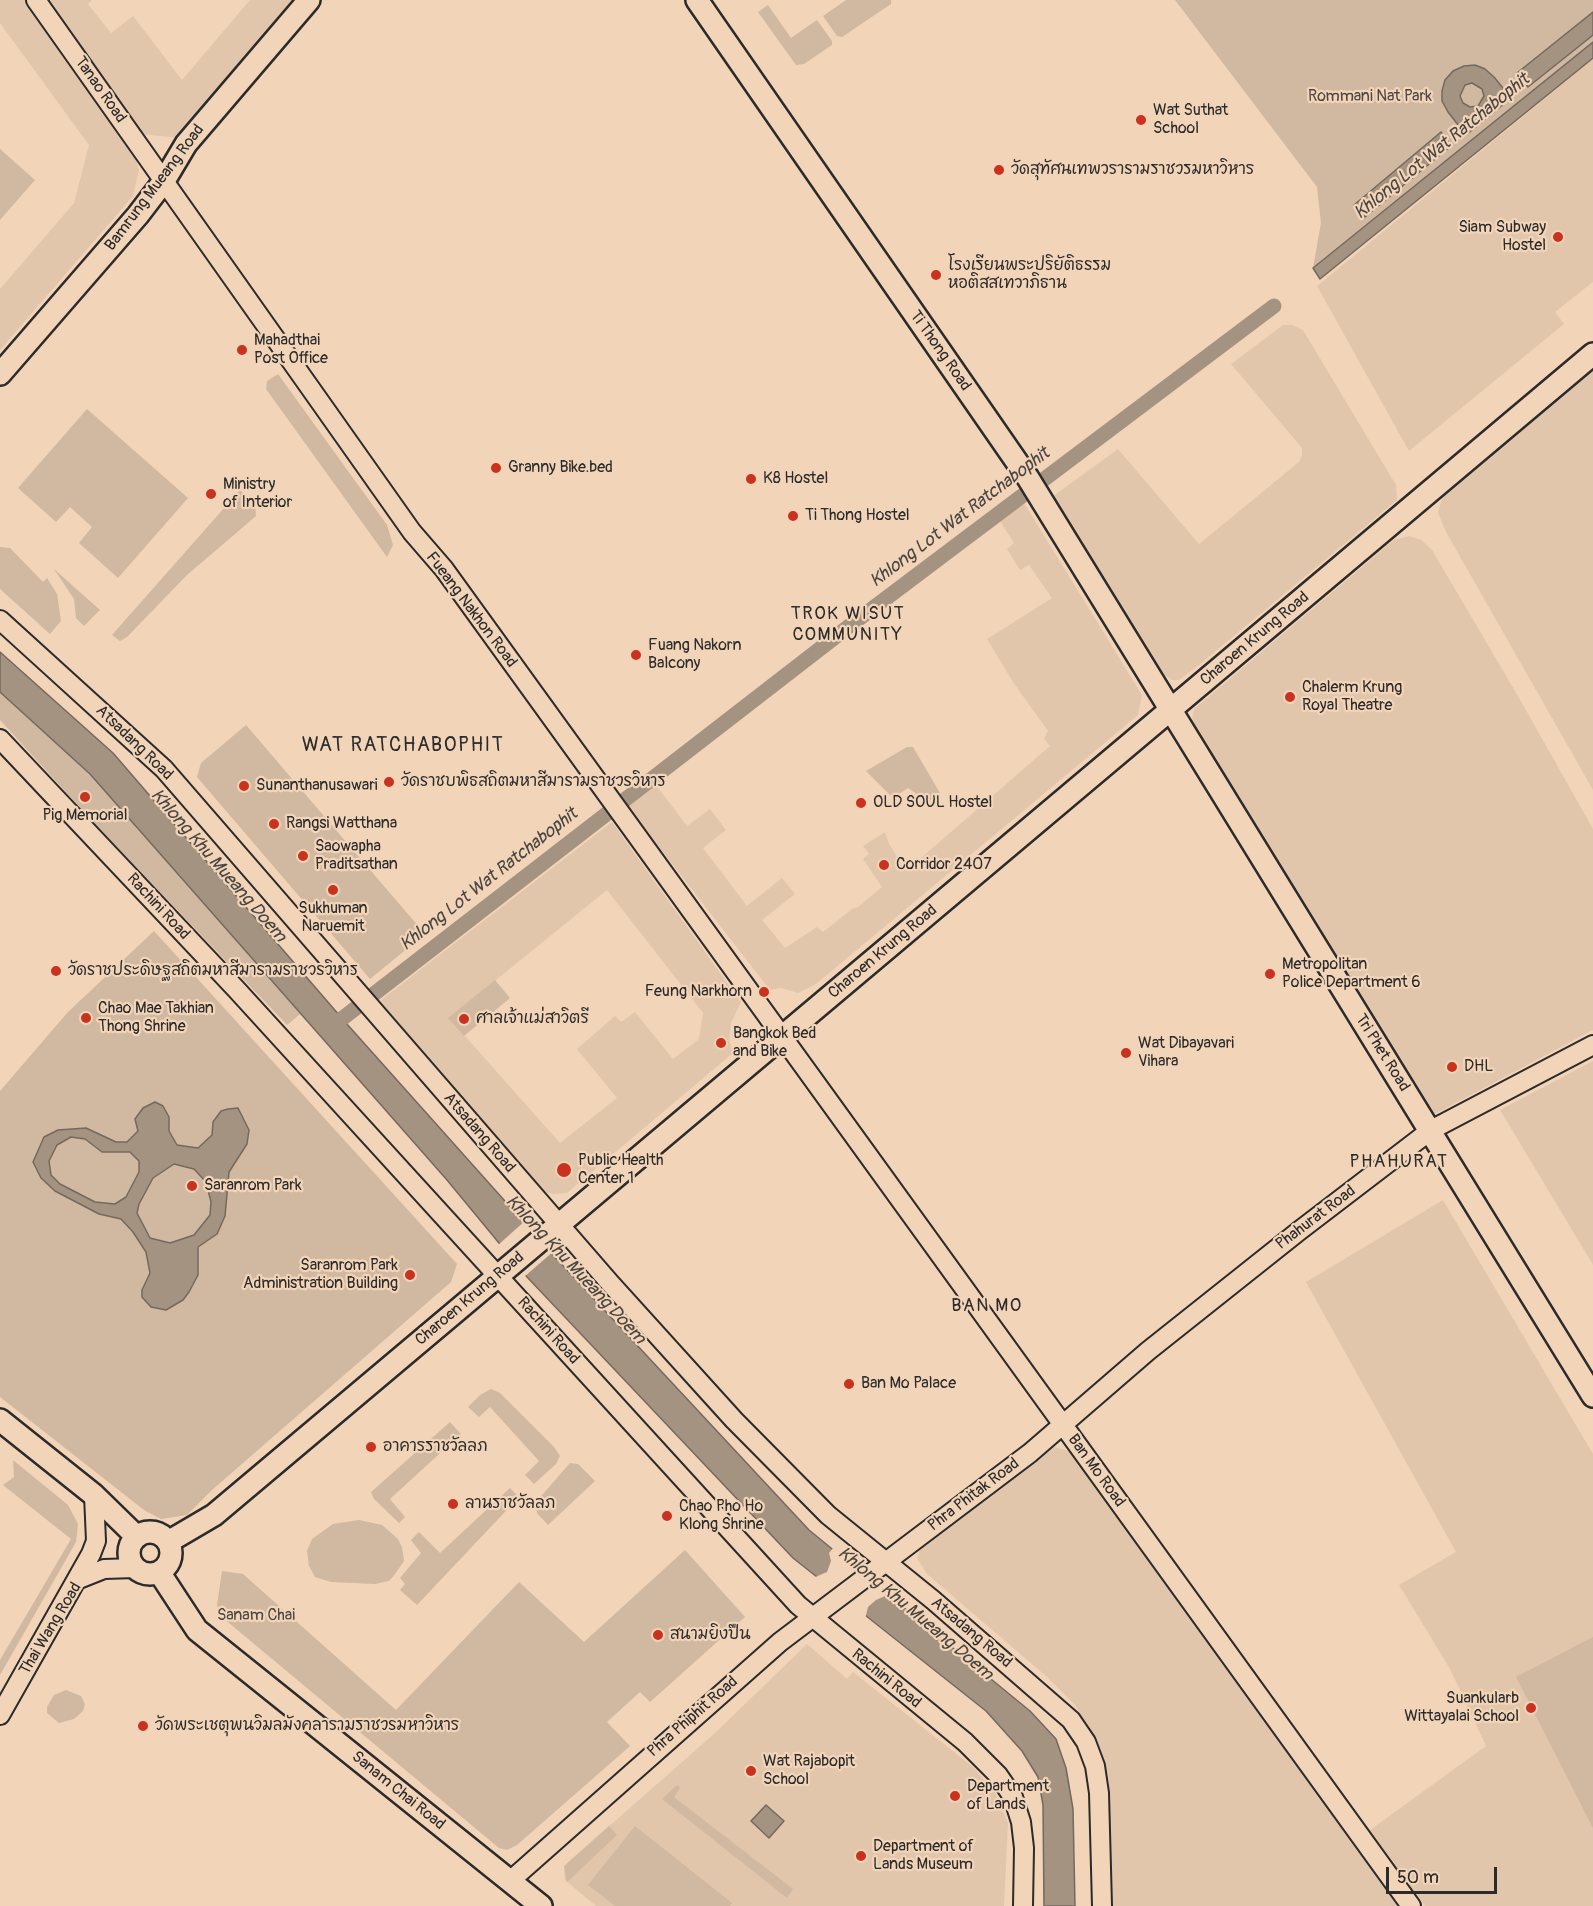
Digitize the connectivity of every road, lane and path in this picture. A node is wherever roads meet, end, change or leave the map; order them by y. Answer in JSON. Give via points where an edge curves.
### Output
{"nodes":[{"id":1,"x":36,"y":0,"type":"edge"},
{"id":2,"x":309,"y":0,"type":"edge"},
{"id":3,"x":697,"y":0,"type":"edge"},
{"id":4,"x":164,"y":181,"type":"junction"},
{"id":5,"x":1593,"y":354,"type":"edge"},
{"id":6,"x":0,"y":374,"type":"edge"},
{"id":7,"x":0,"y":620,"type":"edge"},
{"id":8,"x":1171,"y":709,"type":"junction"},
{"id":9,"x":0,"y":739,"type":"edge"},
{"id":10,"x":782,"y":1037,"type":"junction"},
{"id":11,"x":1593,"y":1045,"type":"edge"},
{"id":12,"x":1431,"y":1130,"type":"junction"},
{"id":13,"x":552,"y":1230,"type":"junction"},
{"id":14,"x":504,"y":1270,"type":"junction"},
{"id":15,"x":1593,"y":1396,"type":"edge"},
{"id":16,"x":0,"y":1420,"type":"edge"},
{"id":17,"x":1063,"y":1425,"type":"junction"},
{"id":18,"x":94,"y":1495,"type":"junction"},
{"id":19,"x":137,"y":1537,"type":"junction"},
{"id":20,"x":168,"y":1542,"type":"junction"},
{"id":21,"x":884,"y":1563,"type":"junction"},
{"id":22,"x":128,"y":1568,"type":"junction"},
{"id":23,"x":159,"y":1572,"type":"junction"},
{"id":24,"x":79,"y":1579,"type":"junction"},
{"id":25,"x":812,"y":1617,"type":"junction"},
{"id":26,"x":0,"y":1715,"type":"edge"},
{"id":27,"x":510,"y":1881,"type":"junction"},
{"id":28,"x":541,"y":1906,"type":"edge"},
{"id":29,"x":1023,"y":1906,"type":"edge"},
{"id":30,"x":1102,"y":1906,"type":"edge"},
{"id":31,"x":1411,"y":1906,"type":"edge"}],
"edges":[{"from":1,"to":4,"type":"street","name":"Tanao Road"},
{"from":2,"to":4,"type":"main road","name":"Bamrung Mueang Road","via":[[189,140]]},
{"from":3,"to":8,"type":"main road","name":"Ti Thong Road","via":[[1033,486]]},
{"from":4,"to":6,"type":"main road","name":"Bamrung Mueang Road"},
{"from":4,"to":10,"type":"street","name":"Fueang Nakhon Road","via":[[405,523],[444,569]]},
{"from":5,"to":8,"type":"main road","name":"Charoen Krung Road"},
{"from":7,"to":13,"type":"street","name":"Atsadang Road","via":[[164,769],[374,1013]]},
{"from":8,"to":10,"type":"main road","name":"Charoen Krung Road"},
{"from":8,"to":12,"type":"main road","name":"Tri Phet Road"},
{"from":9,"to":14,"type":"street","name":"Rachini Road"},
{"from":10,"to":13,"type":"main road","name":"Charoen Krung Road"},
{"from":10,"to":17,"type":"street","name":"Ban Mo Road"},
{"from":11,"to":12,"type":"street","name":"Phahurat Road"},
{"from":12,"to":15,"type":"main road","name":"Tri Phet Road"},
{"from":12,"to":17,"type":"street","name":"Phahurat Road","via":[[1228,1287]]},
{"from":13,"to":14,"type":"main road","name":"Charoen Krung Road"},
{"from":13,"to":21,"type":"street","name":"Atsadang Road","via":[[828,1515]]},
{"from":14,"to":20,"type":"main road","name":"Charoen Krung Road","via":[[214,1515]]},
{"from":14,"to":25,"type":"street","name":"Rachini Road","via":[[715,1516]]},
{"from":16,"to":18,"type":"main road"},
{"from":17,"to":21,"type":"street","name":"Phra Phitak Road"},
{"from":17,"to":31,"type":"street","name":"Ban Mo Road"},
{"from":18,"to":19,"type":"main road"},
{"from":18,"to":24,"type":"street","via":[[96,1541]]},
{"from":19,"to":20,"type":"main road","via":[[157,1533]]},
{"from":19,"to":22,"type":"main road","via":[[130,1548]]},
{"from":20,"to":23,"type":"main road","via":[[171,1556]]},
{"from":21,"to":25,"type":"street","name":"Phra Phiphit Road"},
{"from":21,"to":30,"type":"street","name":"Atsadang Road","via":[[1050,1700],[1086,1742],[1099,1793]]},
{"from":22,"to":23,"type":"main road","via":[[146,1574]]},
{"from":22,"to":24,"type":"street","name":"Thai Wang Road","via":[[104,1569]]},
{"from":23,"to":27,"type":"main road","name":"Sanam Chai Road","via":[[197,1630]]},
{"from":24,"to":26,"type":"street","name":"Thai Wang Road"},
{"from":25,"to":27,"type":"street","name":"Phra Phiphit Road"},
{"from":25,"to":29,"type":"street","name":"Rachini Road","via":[[965,1742],[998,1775],[1013,1797],[1021,1822]]},
{"from":27,"to":28,"type":"main road","name":"Sanam Chai Road"}]}
